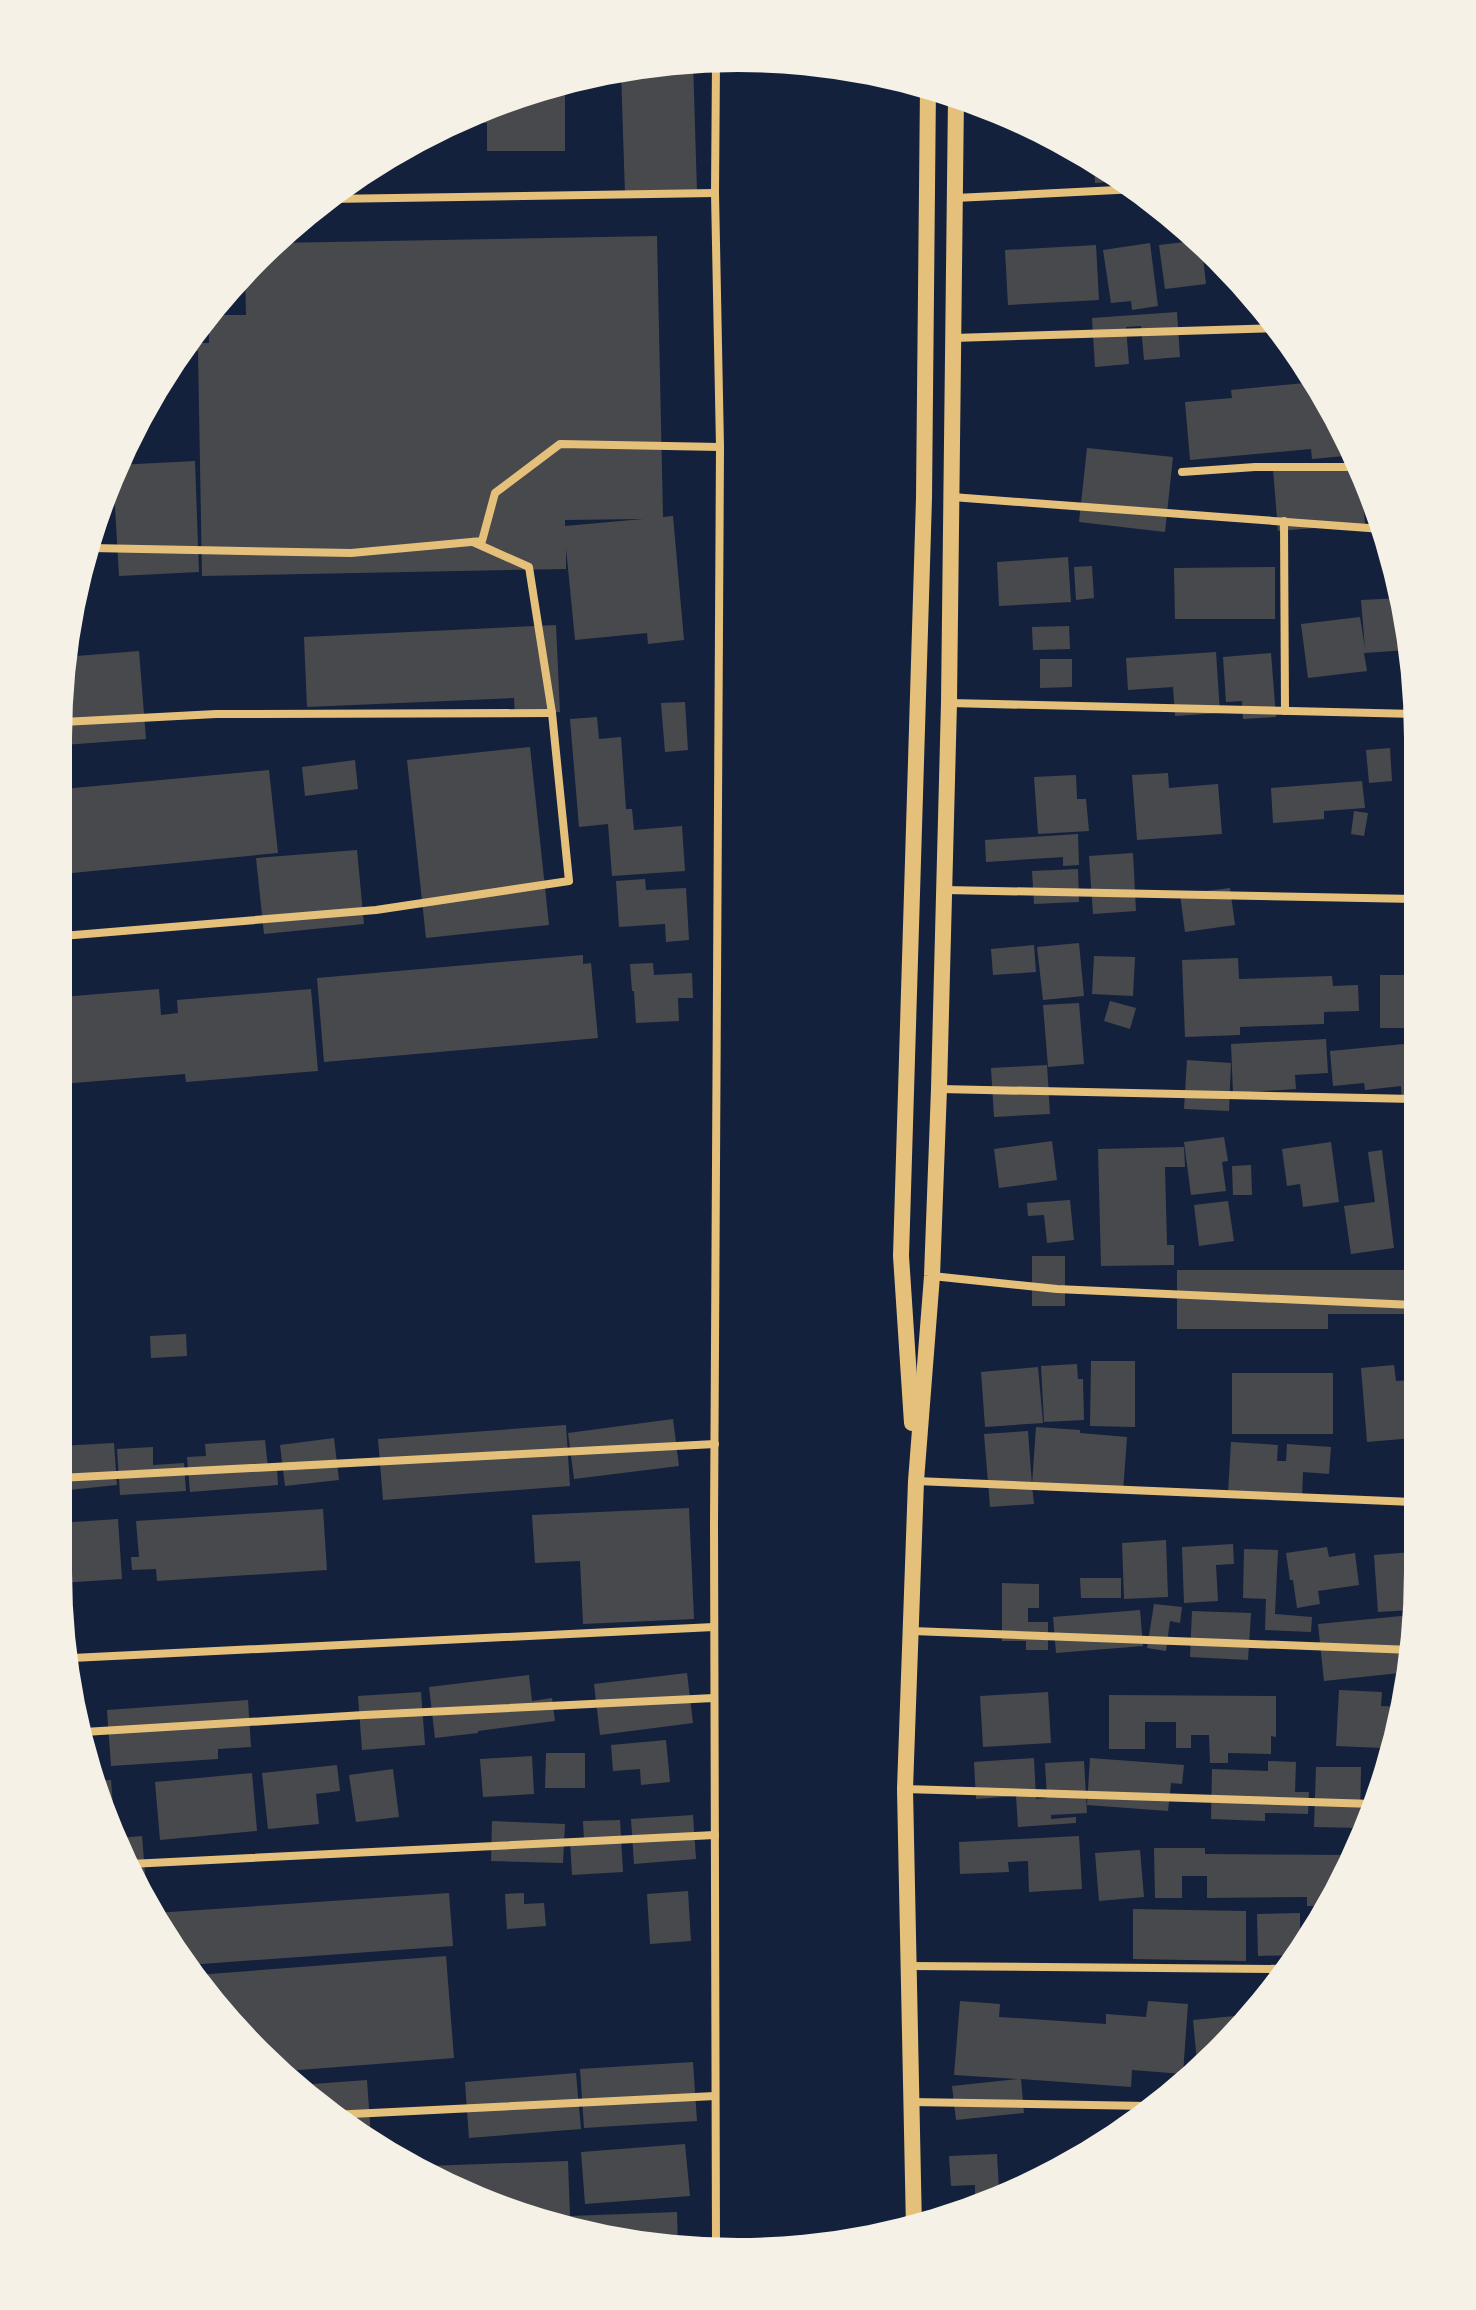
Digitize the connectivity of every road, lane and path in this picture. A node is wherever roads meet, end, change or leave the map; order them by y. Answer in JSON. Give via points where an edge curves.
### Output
{"nodes":[{"id":1,"x":716,"y":73,"type":"edge"},
{"id":2,"x":928,"y":100,"type":"edge"},
{"id":3,"x":956,"y":109,"type":"edge"},
{"id":4,"x":1116,"y":190,"type":"edge"},
{"id":5,"x":715,"y":193,"type":"junction"},
{"id":6,"x":955,"y":198,"type":"junction"},
{"id":7,"x":348,"y":199,"type":"edge"},
{"id":8,"x":1262,"y":329,"type":"edge"},
{"id":9,"x":953,"y":338,"type":"junction"},
{"id":10,"x":720,"y":447,"type":"junction"},
{"id":11,"x":1346,"y":467,"type":"edge"},
{"id":12,"x":1182,"y":472,"type":"dead end"},
{"id":13,"x":951,"y":496,"type":"junction"},
{"id":14,"x":1284,"y":521,"type":"junction"},
{"id":15,"x":1370,"y":528,"type":"edge"},
{"id":16,"x":473,"y":542,"type":"junction"},
{"id":17,"x":100,"y":548,"type":"edge"},
{"id":18,"x":949,"y":703,"type":"junction"},
{"id":19,"x":1285,"y":711,"type":"junction"},
{"id":20,"x":552,"y":713,"type":"junction"},
{"id":21,"x":1403,"y":714,"type":"edge"},
{"id":22,"x":72,"y":722,"type":"edge"},
{"id":23,"x":944,"y":890,"type":"junction"},
{"id":24,"x":1404,"y":899,"type":"edge"},
{"id":25,"x":72,"y":935,"type":"edge"},
{"id":26,"x":939,"y":1089,"type":"junction"},
{"id":27,"x":1404,"y":1099,"type":"edge"},
{"id":28,"x":932,"y":1276,"type":"junction"},
{"id":29,"x":1404,"y":1305,"type":"edge"},
{"id":30,"x":715,"y":1444,"type":"junction"},
{"id":31,"x":72,"y":1477,"type":"edge"},
{"id":32,"x":916,"y":1481,"type":"junction"},
{"id":33,"x":1404,"y":1502,"type":"edge"},
{"id":34,"x":714,"y":1627,"type":"junction"},
{"id":35,"x":912,"y":1631,"type":"junction"},
{"id":36,"x":1399,"y":1650,"type":"edge"},
{"id":37,"x":78,"y":1658,"type":"edge"},
{"id":38,"x":714,"y":1698,"type":"junction"},
{"id":39,"x":92,"y":1732,"type":"edge"},
{"id":40,"x":905,"y":1789,"type":"junction"},
{"id":41,"x":1362,"y":1804,"type":"edge"},
{"id":42,"x":715,"y":1835,"type":"junction"},
{"id":43,"x":139,"y":1864,"type":"edge"},
{"id":44,"x":910,"y":1966,"type":"junction"},
{"id":45,"x":1272,"y":1969,"type":"edge"},
{"id":46,"x":715,"y":2096,"type":"junction"},
{"id":47,"x":911,"y":2102,"type":"junction"},
{"id":48,"x":1135,"y":2106,"type":"edge"},
{"id":49,"x":352,"y":2114,"type":"edge"},
{"id":50,"x":914,"y":2214,"type":"edge"},
{"id":51,"x":716,"y":2237,"type":"edge"}],
"edges":[{"from":1,"to":5,"type":"street"},
{"from":2,"to":32,"type":"main road","via":[[924,498],[901,1256]]},
{"from":3,"to":6,"type":"main road"},
{"from":4,"to":6,"type":"street"},
{"from":5,"to":7,"type":"street"},
{"from":5,"to":10,"type":"street"},
{"from":6,"to":9,"type":"main road"},
{"from":8,"to":9,"type":"street"},
{"from":9,"to":13,"type":"main road"},
{"from":10,"to":16,"type":"street","via":[[560,444],[495,493],[482,541]]},
{"from":10,"to":30,"type":"street"},
{"from":11,"to":12,"type":"street"},
{"from":13,"to":14,"type":"street"},
{"from":13,"to":18,"type":"main road"},
{"from":14,"to":15,"type":"street"},
{"from":14,"to":19,"type":"street"},
{"from":16,"to":17,"type":"street","via":[[351,553]]},
{"from":16,"to":20,"type":"street","via":[[529,567]]},
{"from":18,"to":19,"type":"street"},
{"from":18,"to":23,"type":"main road"},
{"from":19,"to":21,"type":"street"},
{"from":20,"to":22,"type":"street","via":[[216,714]]},
{"from":20,"to":25,"type":"street","via":[[569,881],[376,910]]},
{"from":23,"to":24,"type":"street"},
{"from":23,"to":26,"type":"main road"},
{"from":26,"to":27,"type":"street"},
{"from":26,"to":28,"type":"main road"},
{"from":28,"to":29,"type":"street","via":[[1057,1289]]},
{"from":28,"to":32,"type":"main road"},
{"from":30,"to":31,"type":"street"},
{"from":30,"to":34,"type":"street"},
{"from":32,"to":33,"type":"street"},
{"from":32,"to":35,"type":"main road"},
{"from":34,"to":37,"type":"street"},
{"from":34,"to":38,"type":"street"},
{"from":35,"to":36,"type":"street"},
{"from":35,"to":40,"type":"main road"},
{"from":38,"to":39,"type":"street"},
{"from":38,"to":42,"type":"street"},
{"from":40,"to":41,"type":"street"},
{"from":40,"to":44,"type":"main road"},
{"from":42,"to":43,"type":"street"},
{"from":42,"to":46,"type":"street"},
{"from":44,"to":45,"type":"street"},
{"from":44,"to":47,"type":"main road"},
{"from":46,"to":49,"type":"street"},
{"from":46,"to":51,"type":"street"},
{"from":47,"to":48,"type":"street"},
{"from":47,"to":50,"type":"main road"}]}
